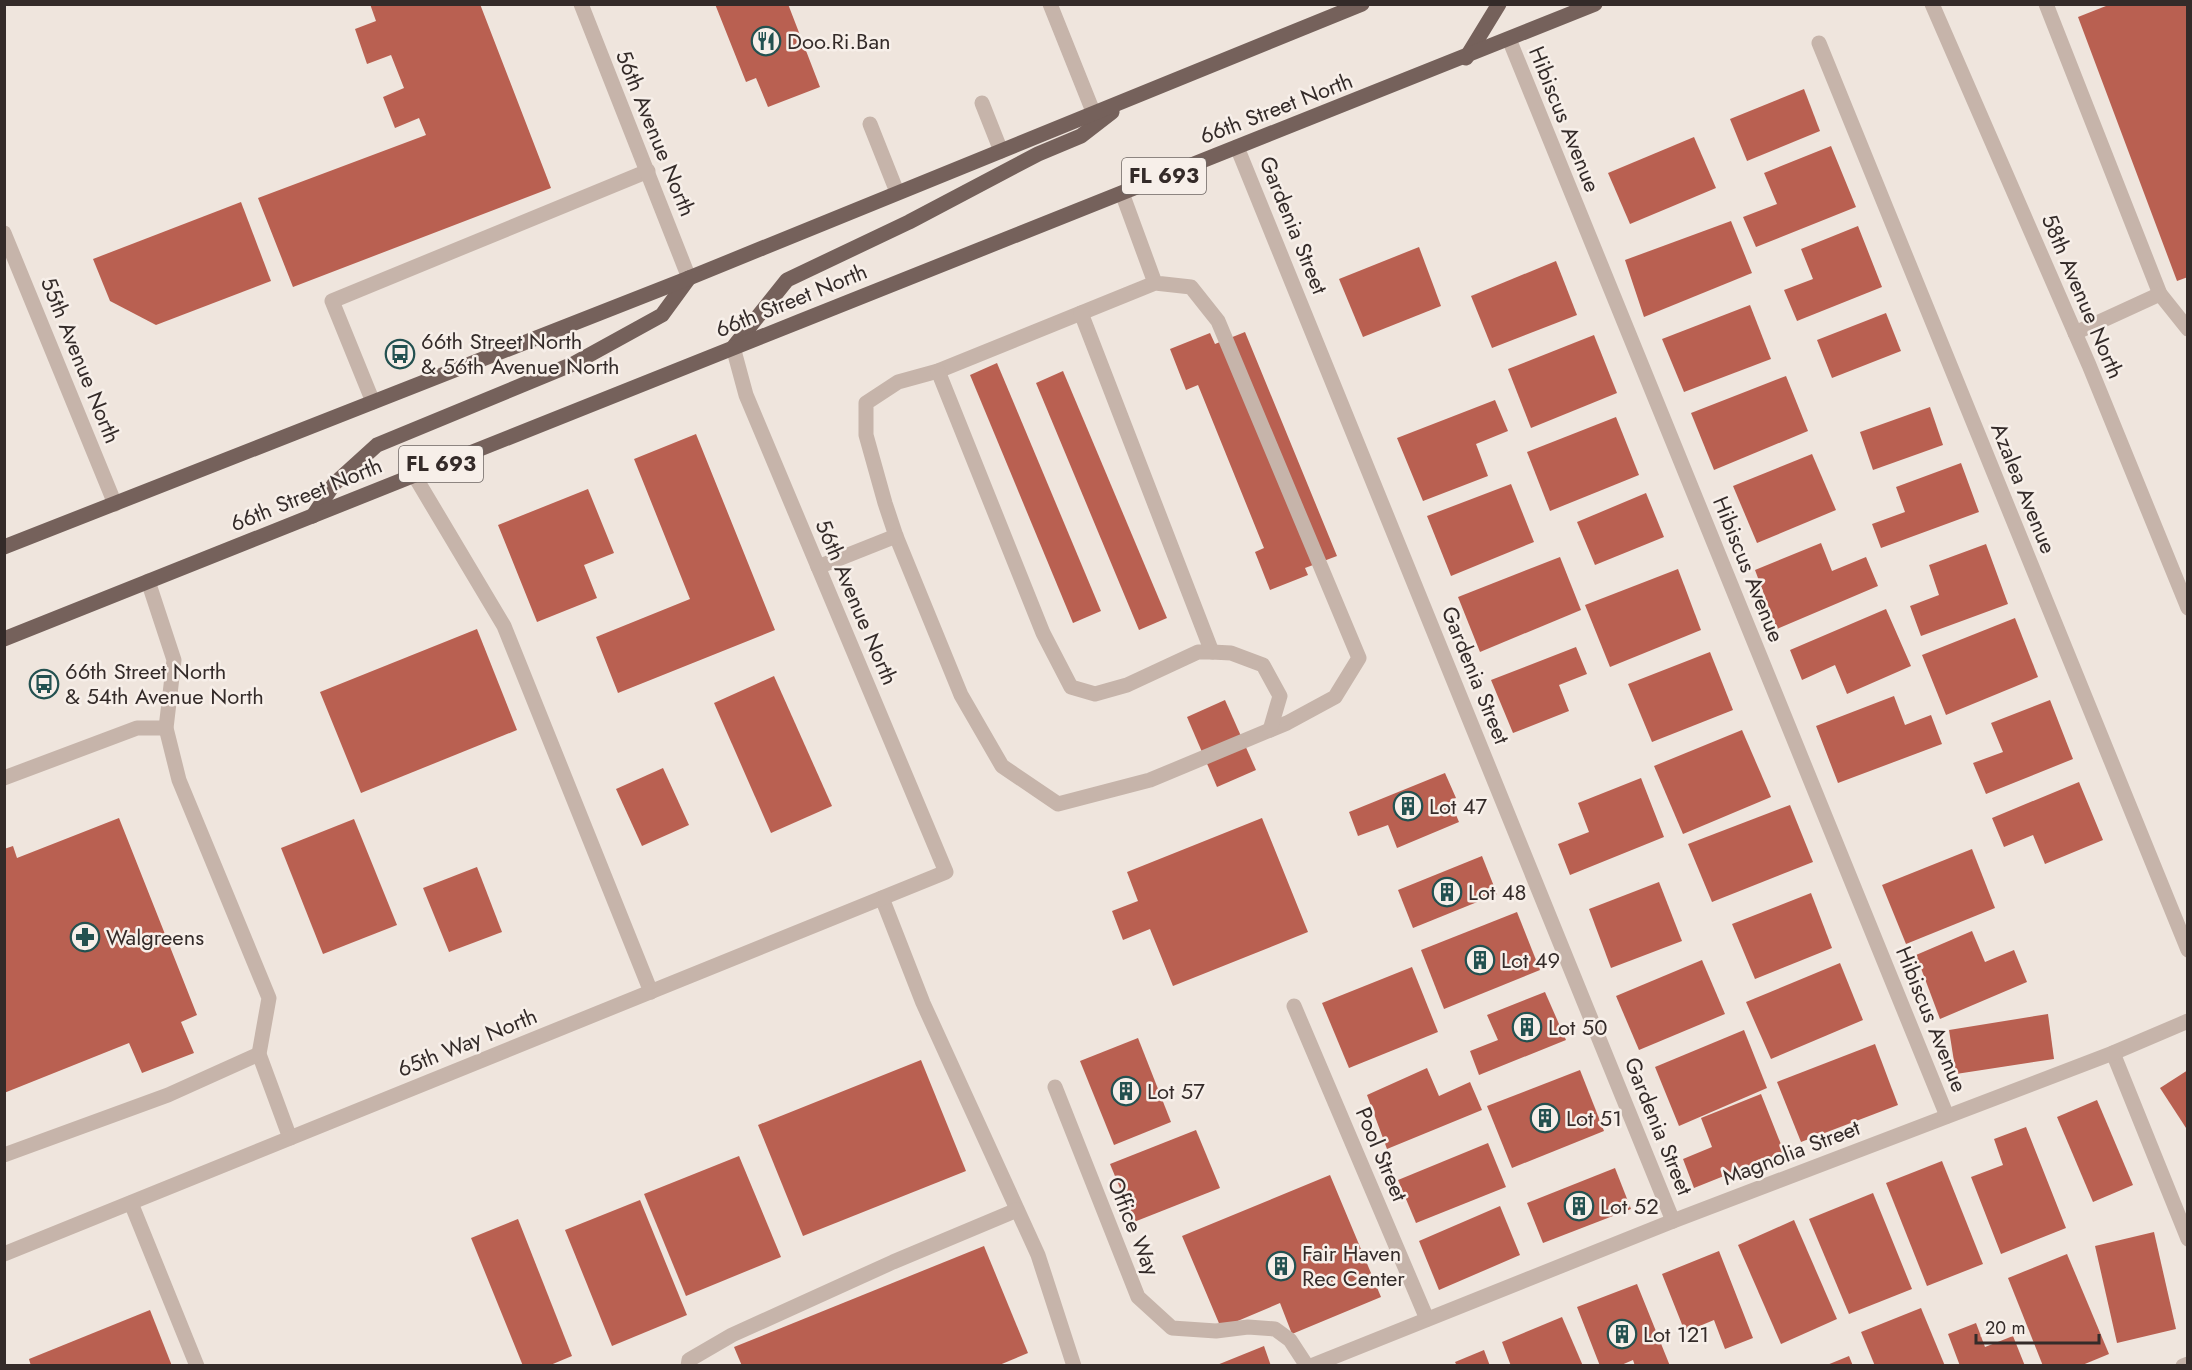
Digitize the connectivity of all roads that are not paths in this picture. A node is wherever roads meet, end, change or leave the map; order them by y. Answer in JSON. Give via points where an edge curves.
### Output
{"nodes":[{"id":1,"x":581,"y":4,"type":"edge"},
{"id":2,"x":1050,"y":4,"type":"edge"},
{"id":3,"x":1362,"y":4,"type":"edge"},
{"id":4,"x":1499,"y":4,"type":"edge"},
{"id":5,"x":1595,"y":4,"type":"edge"},
{"id":6,"x":1932,"y":4,"type":"edge"},
{"id":7,"x":2046,"y":4,"type":"edge"},
{"id":8,"x":1509,"y":39,"type":"junction"},
{"id":9,"x":1819,"y":43,"type":"dead end"},
{"id":10,"x":1466,"y":58,"type":"junction"},
{"id":11,"x":1125,"y":102,"type":"junction"},
{"id":12,"x":982,"y":103,"type":"dead end"},
{"id":13,"x":1094,"y":114,"type":"junction"},
{"id":14,"x":870,"y":124,"type":"dead end"},
{"id":15,"x":1237,"y":147,"type":"junction"},
{"id":16,"x":1001,"y":150,"type":"junction"},
{"id":17,"x":648,"y":171,"type":"junction"},
{"id":18,"x":897,"y":192,"type":"junction"},
{"id":19,"x":1122,"y":193,"type":"junction"},
{"id":20,"x":4,"y":233,"type":"edge"},
{"id":21,"x":689,"y":278,"type":"junction"},
{"id":22,"x":1155,"y":283,"type":"junction"},
{"id":23,"x":2160,"y":294,"type":"junction"},
{"id":24,"x":1081,"y":313,"type":"junction"},
{"id":25,"x":2187,"y":329,"type":"edge"},
{"id":26,"x":2075,"y":333,"type":"junction"},
{"id":27,"x":733,"y":347,"type":"junction"},
{"id":28,"x":938,"y":371,"type":"junction"},
{"id":29,"x":373,"y":402,"type":"junction"},
{"id":30,"x":414,"y":475,"type":"junction"},
{"id":31,"x":116,"y":504,"type":"junction"},
{"id":32,"x":313,"y":516,"type":"junction"},
{"id":33,"x":896,"y":536,"type":"junction"},
{"id":34,"x":4,"y":547,"type":"edge"},
{"id":35,"x":818,"y":567,"type":"junction"},
{"id":36,"x":148,"y":581,"type":"junction"},
{"id":37,"x":2187,"y":608,"type":"edge"},
{"id":38,"x":4,"y":639,"type":"edge"},
{"id":39,"x":1212,"y":652,"type":"junction"},
{"id":40,"x":166,"y":728,"type":"junction"},
{"id":41,"x":1270,"y":730,"type":"junction"},
{"id":42,"x":4,"y":778,"type":"edge"},
{"id":43,"x":946,"y":872,"type":"joint"},
{"id":44,"x":882,"y":898,"type":"junction"},
{"id":45,"x":2187,"y":950,"type":"edge"},
{"id":46,"x":651,"y":992,"type":"junction"},
{"id":47,"x":1294,"y":1006,"type":"dead end"},
{"id":48,"x":2187,"y":1021,"type":"edge"},
{"id":49,"x":2113,"y":1053,"type":"junction"},
{"id":50,"x":259,"y":1054,"type":"junction"},
{"id":51,"x":1055,"y":1087,"type":"dead end"},
{"id":52,"x":1947,"y":1116,"type":"junction"},
{"id":53,"x":290,"y":1138,"type":"junction"},
{"id":54,"x":4,"y":1155,"type":"edge"},
{"id":55,"x":131,"y":1203,"type":"junction"},
{"id":56,"x":1017,"y":1210,"type":"junction"},
{"id":57,"x":1673,"y":1221,"type":"junction"},
{"id":58,"x":2187,"y":1239,"type":"edge"},
{"id":59,"x":4,"y":1254,"type":"edge"},
{"id":60,"x":1427,"y":1319,"type":"junction"},
{"id":61,"x":198,"y":1365,"type":"edge"},
{"id":62,"x":688,"y":1365,"type":"edge"},
{"id":63,"x":1074,"y":1365,"type":"edge"},
{"id":64,"x":1309,"y":1365,"type":"edge"}],
"edges":[{"from":1,"to":17,"type":"street","name":"56th Avenue North"},
{"from":2,"to":13,"type":"street"},
{"from":3,"to":11,"type":"main road"},
{"from":4,"to":10,"type":"main road"},
{"from":5,"to":8,"type":"main road","name":"66th Street North","number":"FL 693"},
{"from":6,"to":26,"type":"street","name":"58th Avenue North"},
{"from":7,"to":23,"type":"street"},
{"from":8,"to":10,"type":"main road","name":"66th Street North","number":"FL 693"},
{"from":8,"to":52,"type":"street","name":"Hibiscus Avenue"},
{"from":9,"to":45,"type":"street","name":"Azalea Avenue"},
{"from":10,"to":15,"type":"main road","name":"66th Street North","number":"FL 693"},
{"from":11,"to":13,"type":"main road"},
{"from":11,"to":27,"type":"main road","via":[[1081,136],[787,280]]},
{"from":12,"to":16,"type":"street"},
{"from":13,"to":16,"type":"main road"},
{"from":14,"to":18,"type":"street"},
{"from":15,"to":19,"type":"main road","name":"66th Street North","number":"FL 693"},
{"from":15,"to":57,"type":"street","name":"Gardenia Street"},
{"from":16,"to":18,"type":"main road"},
{"from":17,"to":21,"type":"street","name":"56th Avenue North"},
{"from":17,"to":29,"type":"street","via":[[332,301]]},
{"from":18,"to":21,"type":"main road"},
{"from":19,"to":22,"type":"street"},
{"from":19,"to":27,"type":"main road","name":"66th Street North","number":"FL 693"},
{"from":20,"to":31,"type":"street","name":"55th Avenue North"},
{"from":21,"to":29,"type":"main road"},
{"from":21,"to":32,"type":"main road","via":[[662,315],[573,364],[377,445],[334,484]]},
{"from":22,"to":24,"type":"street"},
{"from":22,"to":41,"type":"street","via":[[1191,287],[1218,321],[1359,658],[1335,697]]},
{"from":23,"to":25,"type":"street"},
{"from":23,"to":26,"type":"street"},
{"from":24,"to":28,"type":"street"},
{"from":24,"to":39,"type":"street"},
{"from":26,"to":37,"type":"street","name":"58th Avenue North"},
{"from":27,"to":30,"type":"main road","name":"66th Street North","number":"FL 693"},
{"from":27,"to":35,"type":"street","name":"56th Avenue North","via":[[746,395]]},
{"from":28,"to":33,"type":"street","via":[[898,382],[866,403],[866,435]]},
{"from":28,"to":39,"type":"street","via":[[1043,633],[1071,687],[1095,694],[1127,685],[1198,652]]},
{"from":29,"to":31,"type":"main road"},
{"from":30,"to":32,"type":"main road","name":"66th Street North","number":"FL 693"},
{"from":30,"to":46,"type":"street","via":[[504,626]]},
{"from":31,"to":34,"type":"main road"},
{"from":32,"to":36,"type":"main road","name":"66th Street North","number":"FL 693"},
{"from":33,"to":35,"type":"street"},
{"from":33,"to":41,"type":"street","via":[[961,695],[1002,766],[1058,804],[1150,780]]},
{"from":35,"to":43,"type":"street","name":"56th Avenue North"},
{"from":36,"to":38,"type":"main road","name":"66th Street North","number":"FL 693"},
{"from":36,"to":40,"type":"street","via":[[174,660]]},
{"from":39,"to":41,"type":"street","via":[[1231,653],[1263,665],[1280,696]]},
{"from":40,"to":42,"type":"street","via":[[137,728]]},
{"from":40,"to":50,"type":"street","via":[[178,780],[269,998]]},
{"from":43,"to":44,"type":"street","name":"65th Way North"},
{"from":44,"to":46,"type":"street","name":"65th Way North"},
{"from":44,"to":56,"type":"street","via":[[923,1003]]},
{"from":46,"to":53,"type":"street","name":"65th Way North"},
{"from":47,"to":60,"type":"street","name":"Pool Street"},
{"from":48,"to":49,"type":"street","name":"Magnolia Street"},
{"from":49,"to":52,"type":"street","name":"Magnolia Street"},
{"from":49,"to":58,"type":"street"},
{"from":50,"to":53,"type":"street"},
{"from":50,"to":54,"type":"street","via":[[168,1095]]},
{"from":51,"to":64,"type":"street","name":"Office Way","via":[[1138,1297],[1172,1328],[1275,1329],[1290,1340]]},
{"from":52,"to":57,"type":"street","name":"Magnolia Street"},
{"from":53,"to":55,"type":"street","name":"65th Way North"},
{"from":55,"to":59,"type":"street","name":"65th Way North"},
{"from":55,"to":61,"type":"street"},
{"from":56,"to":62,"type":"street","via":[[732,1335],[689,1360]]},
{"from":56,"to":63,"type":"street","via":[[1038,1255]]},
{"from":57,"to":60,"type":"street","name":"Magnolia Street"},
{"from":60,"to":64,"type":"street","name":"Magnolia Street"}]}
